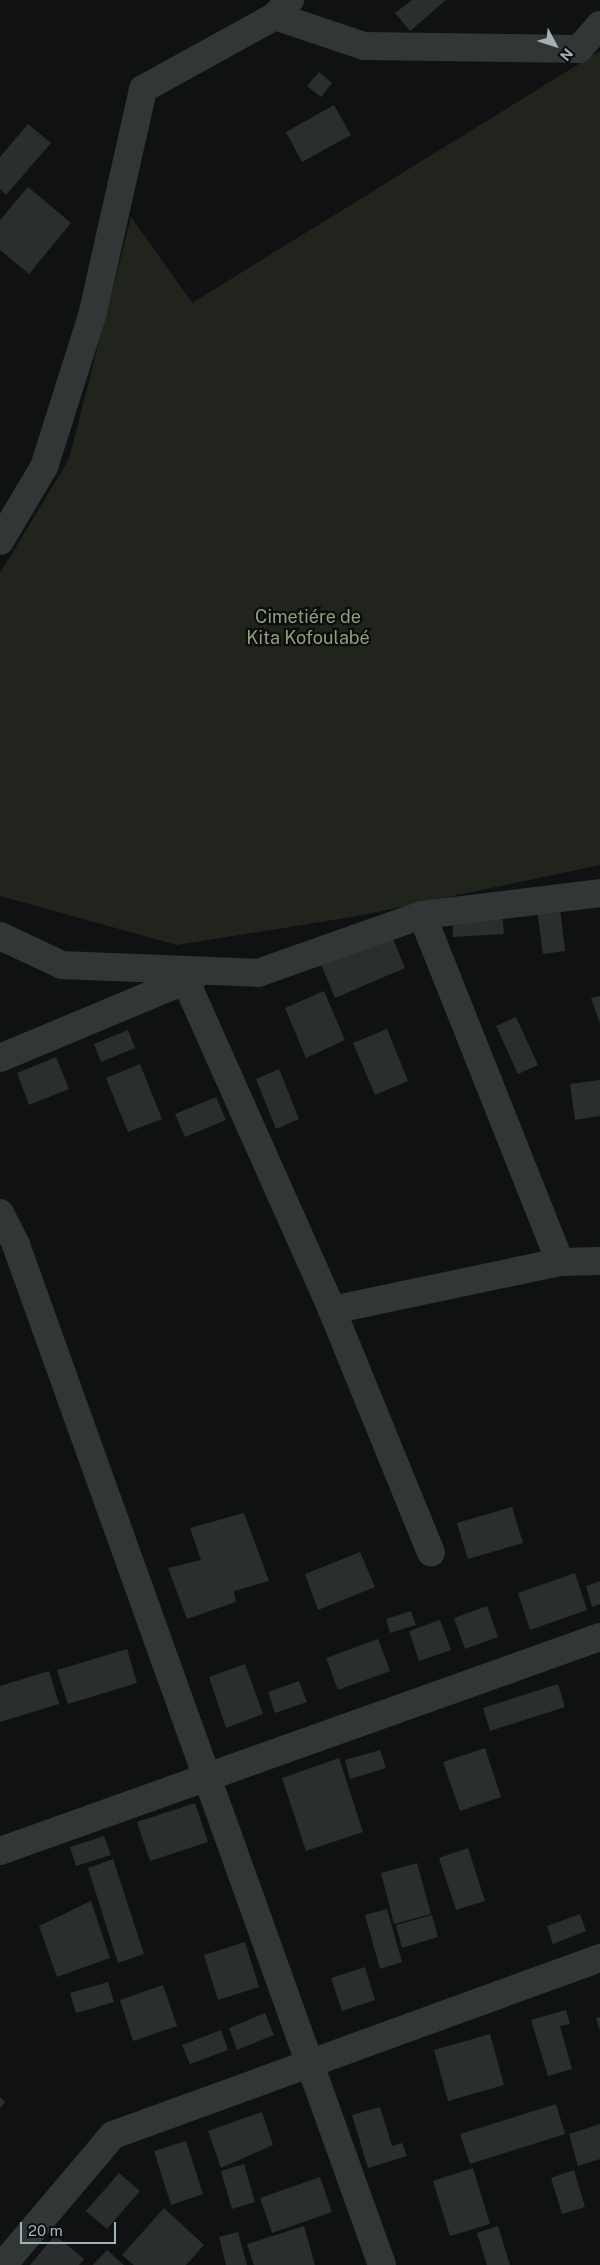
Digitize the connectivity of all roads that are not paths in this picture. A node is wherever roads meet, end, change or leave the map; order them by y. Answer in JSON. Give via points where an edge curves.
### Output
{"nodes":[{"id":1,"x":282,"y":8,"type":"edge"},
{"id":2,"x":600,"y":25,"type":"edge"},
{"id":3,"x":0,"y":541,"type":"edge"},
{"id":4,"x":600,"y":893,"type":"edge"},
{"id":5,"x":422,"y":914,"type":"junction"},
{"id":6,"x":0,"y":936,"type":"edge"},
{"id":7,"x":258,"y":972,"type":"junction"},
{"id":8,"x":184,"y":977,"type":"junction"},
{"id":9,"x":0,"y":1058,"type":"edge"},
{"id":10,"x":0,"y":1213,"type":"edge"},
{"id":11,"x":600,"y":1261,"type":"edge"},
{"id":12,"x":560,"y":1262,"type":"junction"},
{"id":13,"x":332,"y":1310,"type":"junction"},
{"id":14,"x":431,"y":1553,"type":"dead end"},
{"id":15,"x":600,"y":1637,"type":"edge"},
{"id":16,"x":207,"y":1775,"type":"junction"},
{"id":17,"x":0,"y":1851,"type":"edge"},
{"id":18,"x":600,"y":1958,"type":"edge"},
{"id":19,"x":310,"y":2063,"type":"junction"},
{"id":20,"x":4,"y":2265,"type":"edge"},
{"id":21,"x":382,"y":2265,"type":"edge"}],
"edges":[{"from":1,"to":2,"type":"street","via":[[364,46],[579,49]]},
{"from":1,"to":3,"type":"street","via":[[143,89],[86,335],[44,467]]},
{"from":4,"to":5,"type":"street"},
{"from":5,"to":7,"type":"street"},
{"from":5,"to":12,"type":"street"},
{"from":6,"to":7,"type":"street","via":[[62,965]]},
{"from":7,"to":8,"type":"street"},
{"from":8,"to":9,"type":"street"},
{"from":8,"to":13,"type":"street"},
{"from":10,"to":16,"type":"street","via":[[16,1245]]},
{"from":11,"to":12,"type":"street"},
{"from":12,"to":13,"type":"street"},
{"from":13,"to":14,"type":"street"},
{"from":15,"to":16,"type":"street"},
{"from":16,"to":17,"type":"street"},
{"from":16,"to":19,"type":"street"},
{"from":18,"to":19,"type":"street"},
{"from":19,"to":20,"type":"street","via":[[113,2135]]},
{"from":19,"to":21,"type":"street"}]}
